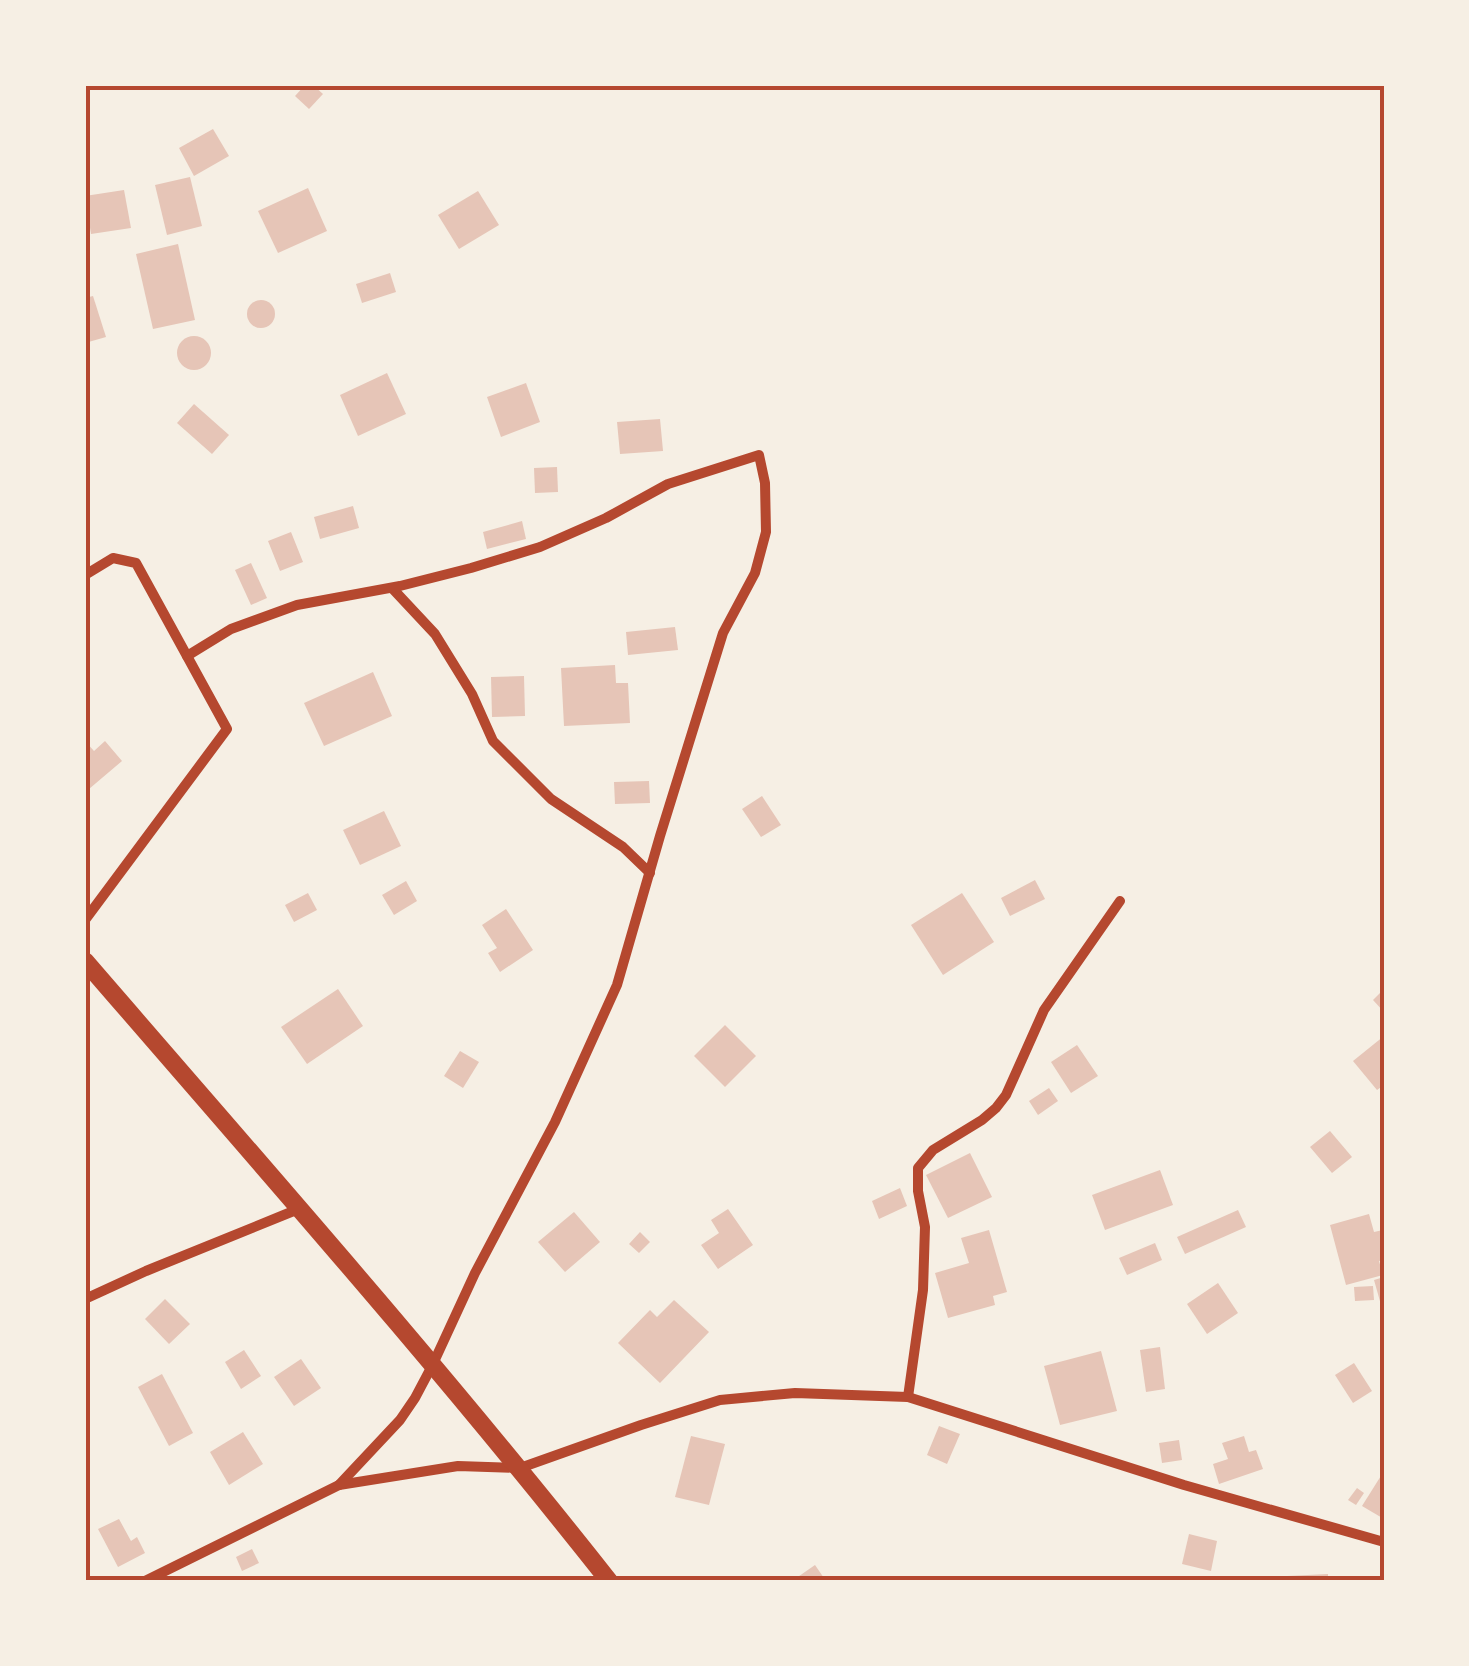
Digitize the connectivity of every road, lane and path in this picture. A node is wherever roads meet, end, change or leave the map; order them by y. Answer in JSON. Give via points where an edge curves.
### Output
{"nodes":[{"id":1,"x":85,"y":575,"type":"edge"},
{"id":2,"x":392,"y":588,"type":"junction"},
{"id":3,"x":187,"y":656,"type":"junction"},
{"id":4,"x":650,"y":873,"type":"junction"},
{"id":5,"x":1120,"y":901,"type":"dead end"},
{"id":6,"x":85,"y":920,"type":"edge"},
{"id":7,"x":85,"y":961,"type":"edge"},
{"id":8,"x":301,"y":1208,"type":"junction"},
{"id":9,"x":85,"y":1299,"type":"edge"},
{"id":10,"x":433,"y":1364,"type":"junction"},
{"id":11,"x":908,"y":1397,"type":"junction"},
{"id":12,"x":520,"y":1468,"type":"junction"},
{"id":13,"x":339,"y":1485,"type":"junction"},
{"id":14,"x":1384,"y":1542,"type":"edge"},
{"id":15,"x":145,"y":1581,"type":"edge"},
{"id":16,"x":609,"y":1581,"type":"edge"}],
"edges":[{"from":1,"to":3,"type":"street","via":[[113,558],[136,563]]},
{"from":2,"to":3,"type":"street","via":[[297,605],[232,629]]},
{"from":2,"to":4,"type":"street","via":[[435,634],[493,742],[550,799]]},
{"from":2,"to":4,"type":"street","via":[[540,546],[668,484],[758,455],[766,483],[763,545],[723,633]]},
{"from":3,"to":6,"type":"street","via":[[226,729]]},
{"from":4,"to":10,"type":"street","via":[[592,1045]]},
{"from":5,"to":11,"type":"street","via":[[1044,1010],[1006,1095],[918,1168],[926,1227]]},
{"from":7,"to":8,"type":"street"},
{"from":8,"to":9,"type":"street"},
{"from":8,"to":10,"type":"street"},
{"from":10,"to":12,"type":"street"},
{"from":10,"to":13,"type":"street","via":[[400,1420]]},
{"from":11,"to":12,"type":"street","via":[[720,1400]]},
{"from":11,"to":14,"type":"street"},
{"from":12,"to":13,"type":"street","via":[[458,1466]]},
{"from":12,"to":16,"type":"street"},
{"from":13,"to":15,"type":"street"}]}
